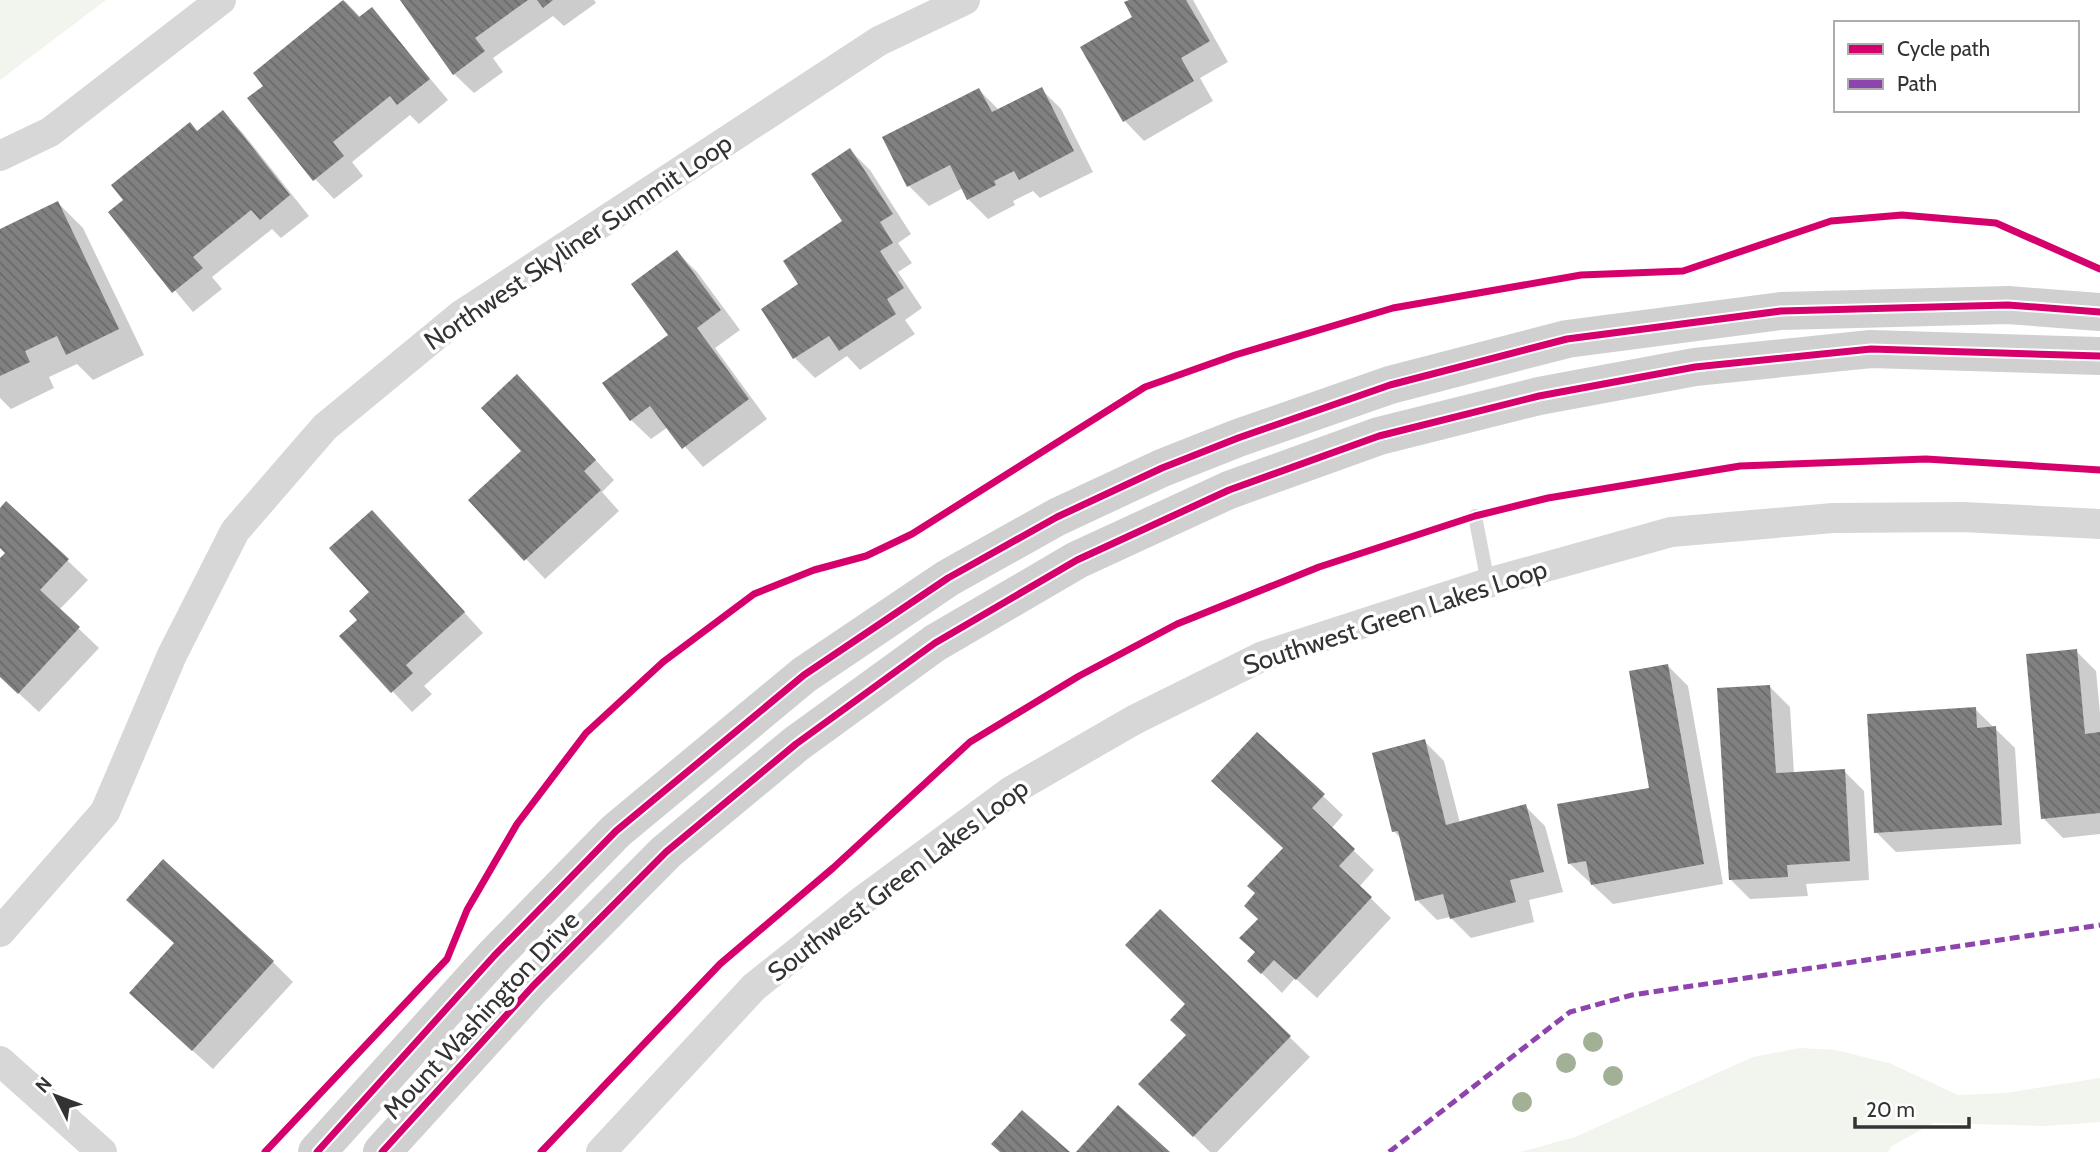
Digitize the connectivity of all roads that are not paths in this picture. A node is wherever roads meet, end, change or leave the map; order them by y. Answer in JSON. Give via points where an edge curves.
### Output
{"nodes":[{"id":1,"x":221,"y":0,"type":"edge"},
{"id":2,"x":965,"y":0,"type":"edge"},
{"id":3,"x":0,"y":156,"type":"edge"},
{"id":4,"x":2100,"y":312,"type":"edge"},
{"id":5,"x":2100,"y":356,"type":"edge"},
{"id":6,"x":1475,"y":516,"type":"dead end"},
{"id":7,"x":2100,"y":524,"type":"edge"},
{"id":8,"x":1488,"y":583,"type":"junction"},
{"id":9,"x":0,"y":932,"type":"edge"},
{"id":10,"x":0,"y":1061,"type":"edge"},
{"id":11,"x":102,"y":1152,"type":"edge"},
{"id":12,"x":317,"y":1152,"type":"edge"},
{"id":13,"x":382,"y":1152,"type":"edge"},
{"id":14,"x":601,"y":1152,"type":"edge"}],
"edges":[{"from":1,"to":3,"type":"street","via":[[50,132]]},
{"from":2,"to":9,"type":"street","name":"Northwest Skyliner Summit Loop","via":[[879,41],[461,315],[325,427],[235,531],[172,655],[106,812]]},
{"from":4,"to":12,"type":"main road","name":"Mount Washington Drive","via":[[2008,305],[1782,311],[1567,339],[1390,385],[1238,438],[1057,517],[948,578],[804,675],[616,831],[494,956]]},
{"from":5,"to":13,"type":"main road","name":"Mount Washington Drive","via":[[1871,349],[1707,366],[1539,396],[1379,436],[1229,490],[1077,560],[924,651],[796,744],[666,852],[533,986]]},
{"from":6,"to":8,"type":"lane"},
{"from":7,"to":8,"type":"street","name":"Southwest Green Lakes Loop","via":[[1963,517],[1833,518],[1671,532]]},
{"from":8,"to":14,"type":"street","name":"Southwest Green Lakes Loop","via":[[1263,656],[1134,720],[1011,791],[754,987]]},
{"from":10,"to":11,"type":"street"}]}
